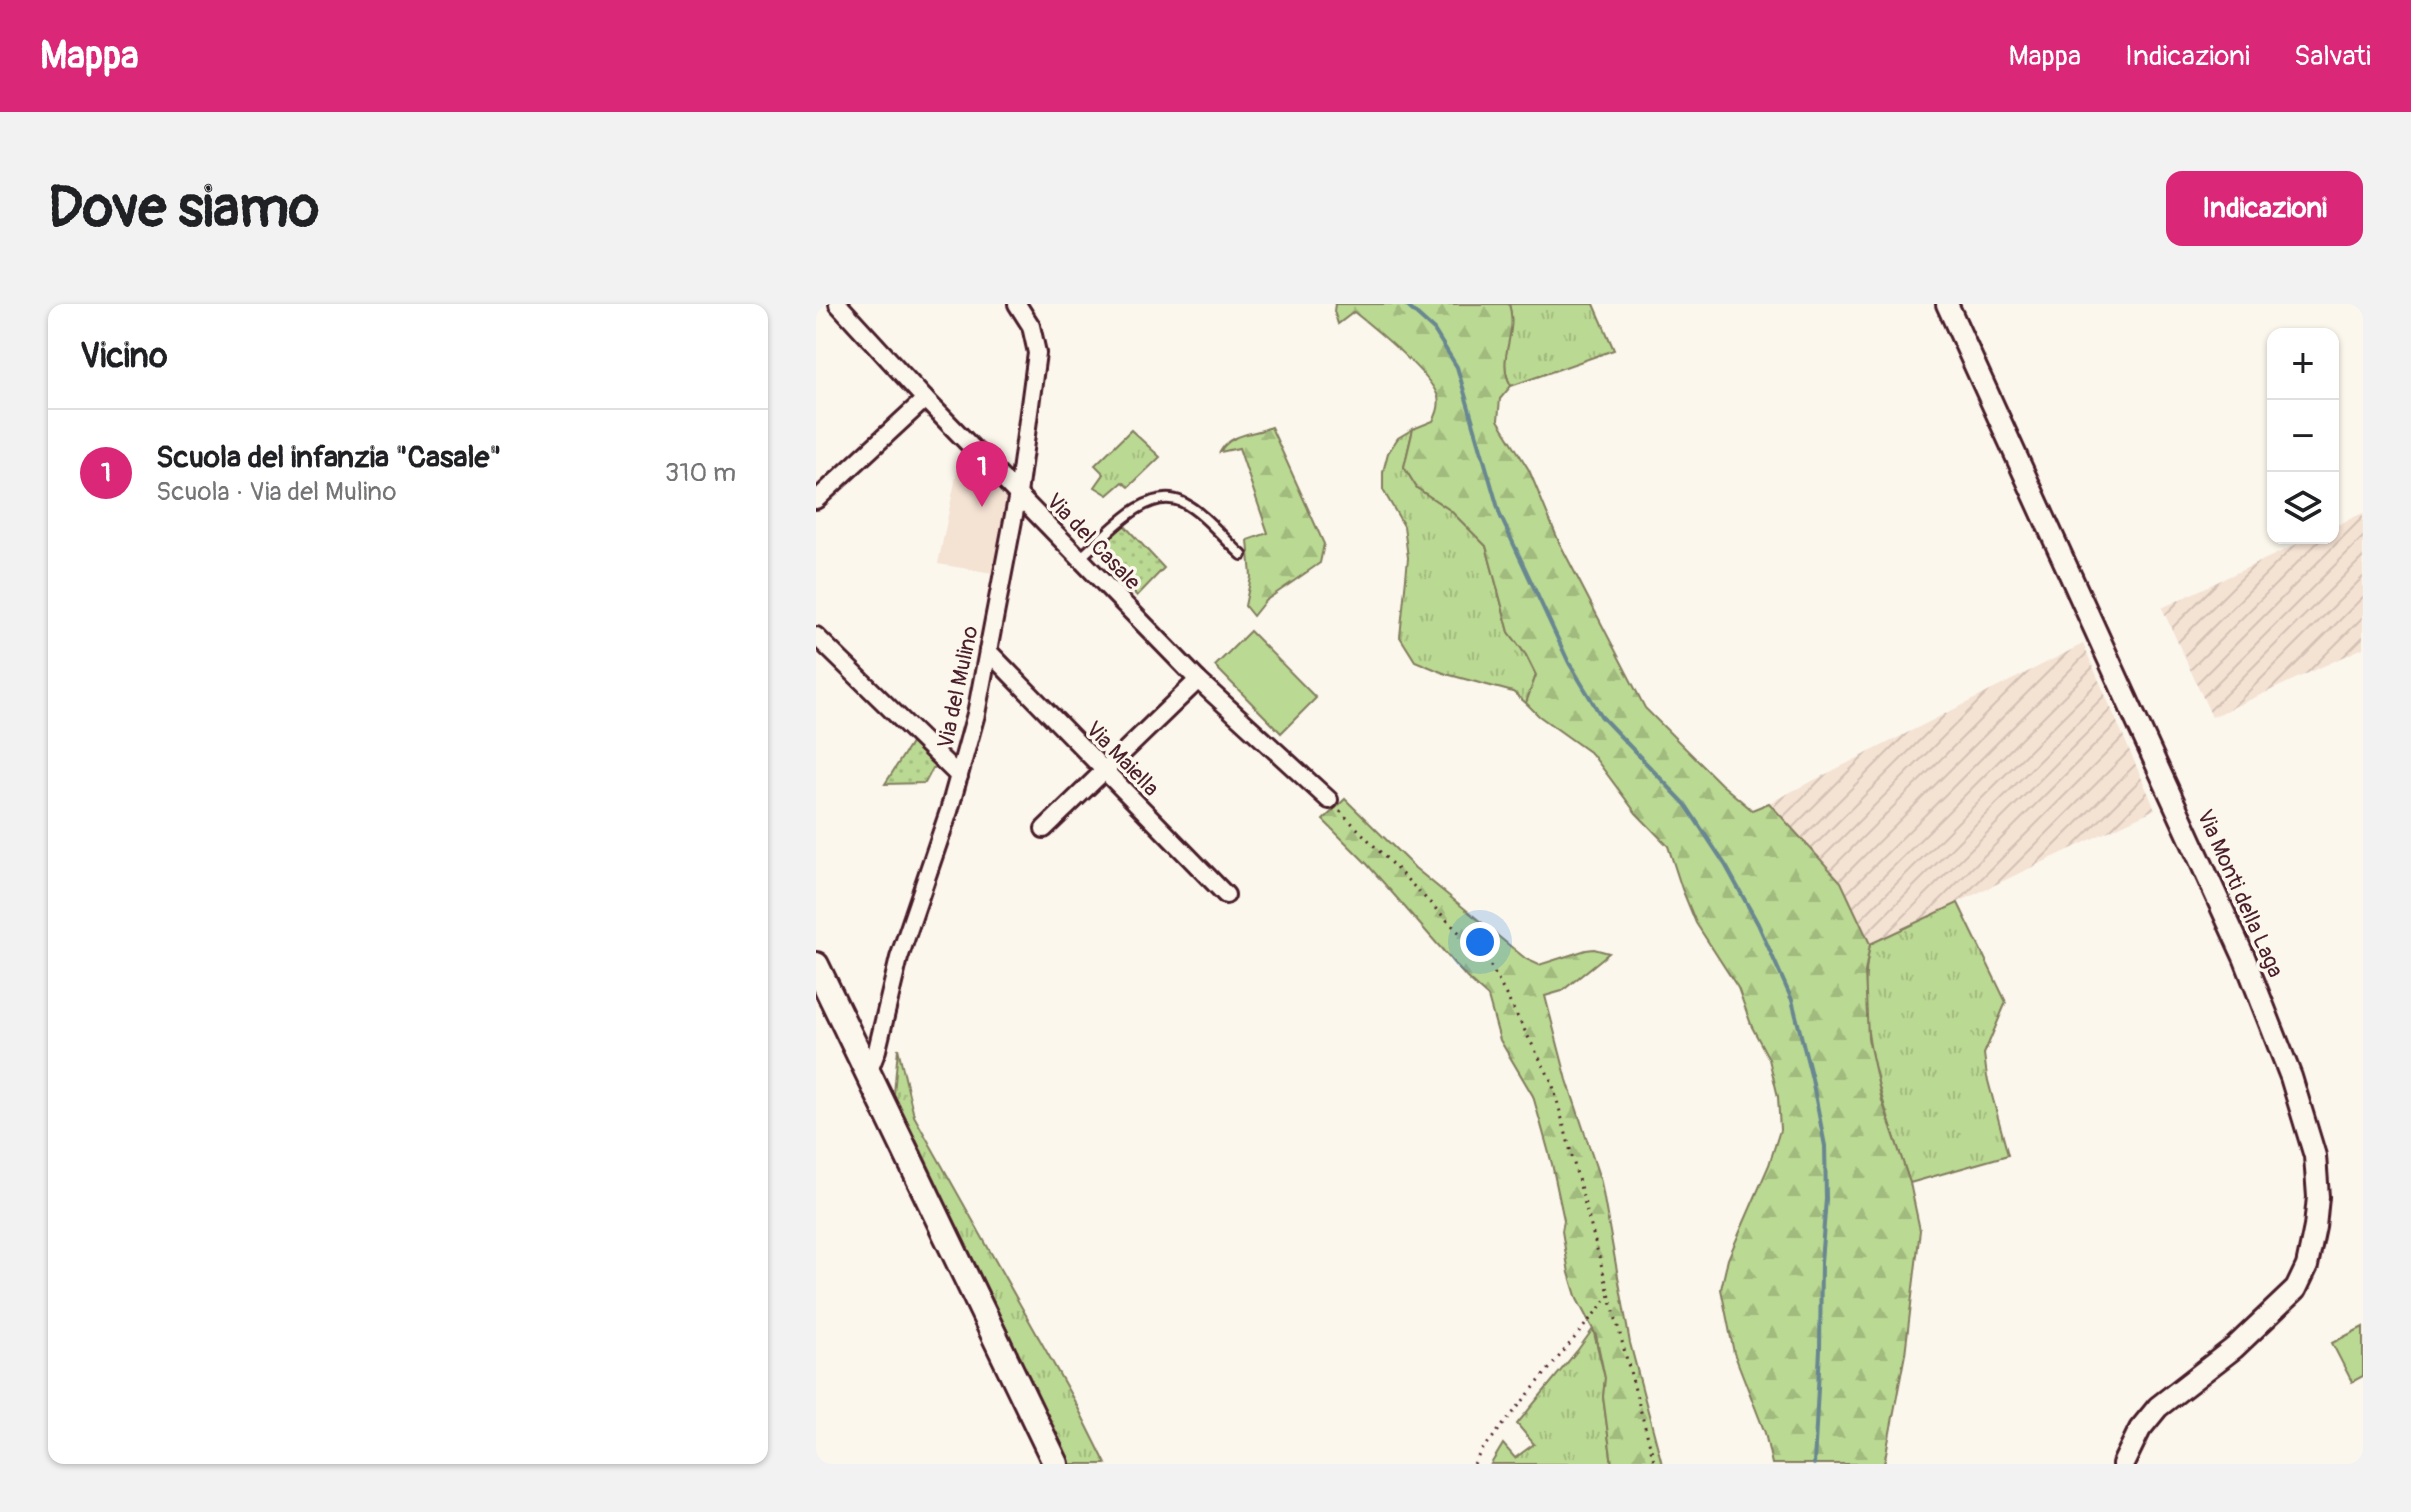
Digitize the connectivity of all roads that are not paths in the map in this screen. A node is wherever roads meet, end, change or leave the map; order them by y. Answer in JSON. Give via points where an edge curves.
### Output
{"nodes":[{"id":1,"x":838,"y":304,"type":"edge"},
{"id":2,"x":1017,"y":304,"type":"edge"},
{"id":3,"x":1947,"y":304,"type":"edge"},
{"id":4,"x":925,"y":399,"type":"junction"},
{"id":5,"x":1018,"y":494,"type":"junction"},
{"id":6,"x":816,"y":500,"type":"edge"},
{"id":7,"x":1242,"y":555,"type":"dead end"},
{"id":8,"x":1080,"y":558,"type":"junction"},
{"id":9,"x":816,"y":636,"type":"edge"},
{"id":10,"x":988,"y":651,"type":"junction"},
{"id":11,"x":1198,"y":680,"type":"junction"},
{"id":12,"x":1105,"y":771,"type":"junction"},
{"id":13,"x":959,"y":776,"type":"junction"},
{"id":14,"x":1329,"y":800,"type":"road end"},
{"id":15,"x":1044,"y":829,"type":"dead end"},
{"id":16,"x":1226,"y":895,"type":"dead end"},
{"id":17,"x":816,"y":965,"type":"edge"},
{"id":18,"x":868,"y":1073,"type":"junction"},
{"id":19,"x":1056,"y":1464,"type":"edge"},
{"id":20,"x":2123,"y":1464,"type":"edge"}],
"edges":[{"from":1,"to":4,"type":"street","name":"Via del Casale"},
{"from":2,"to":5,"type":"street","name":"Via del Mulino","via":[[1031,326],[1037,353]]},
{"from":3,"to":20,"type":"street","name":"Via Monti della Laga","via":[[2244,957],[2295,1087],[2315,1156],[2315,1227],[2296,1289],[2234,1348],[2158,1407]]},
{"from":4,"to":5,"type":"street","name":"Via del Casale"},
{"from":4,"to":6,"type":"street"},
{"from":5,"to":8,"type":"street","name":"Via del Casale"},
{"from":5,"to":10,"type":"street","name":"Via del Mulino"},
{"from":7,"to":8,"type":"lane","via":[[1195,511],[1162,497],[1141,506]]},
{"from":8,"to":11,"type":"street","name":"Via del Casale"},
{"from":9,"to":13,"type":"street"},
{"from":10,"to":12,"type":"street","name":"Via Maiella"},
{"from":10,"to":13,"type":"street","name":"Via del Mulino"},
{"from":11,"to":12,"type":"street"},
{"from":11,"to":14,"type":"street","name":"Via del Casale"},
{"from":12,"to":15,"type":"street"},
{"from":12,"to":16,"type":"street","name":"Via Maiella"},
{"from":13,"to":18,"type":"street","name":"Via del Mulino","via":[[899,958]]},
{"from":17,"to":18,"type":"main road"},
{"from":18,"to":19,"type":"main road"}]}
